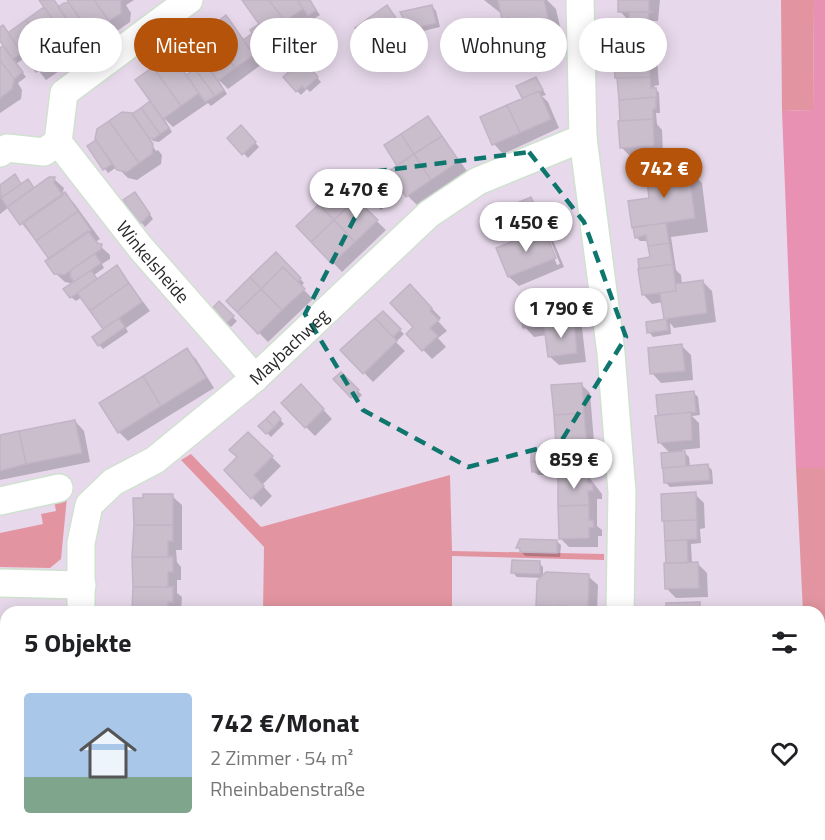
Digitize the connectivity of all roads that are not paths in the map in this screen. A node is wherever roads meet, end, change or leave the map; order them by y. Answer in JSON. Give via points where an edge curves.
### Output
{"nodes":[{"id":1,"x":189,"y":0,"type":"edge"},
{"id":2,"x":580,"y":0,"type":"edge"},
{"id":3,"x":583,"y":138,"type":"junction"},
{"id":4,"x":58,"y":142,"type":"junction"},
{"id":5,"x":0,"y":153,"type":"edge"},
{"id":6,"x":255,"y":378,"type":"junction"},
{"id":7,"x":59,"y":488,"type":"dead end"},
{"id":8,"x":0,"y":501,"type":"edge"},
{"id":9,"x":0,"y":583,"type":"edge"},
{"id":10,"x":82,"y":585,"type":"junction"},
{"id":11,"x":81,"y":606,"type":"edge"},
{"id":12,"x":620,"y":606,"type":"edge"}],
"edges":[{"from":1,"to":4,"type":"street","via":[[64,93]]},
{"from":2,"to":3,"type":"street"},
{"from":3,"to":6,"type":"street","name":"Maybachweg","via":[[478,181],[429,214]]},
{"from":3,"to":12,"type":"street","via":[[611,353],[622,492]]},
{"from":4,"to":5,"type":"street","via":[[44,152],[7,148]]},
{"from":4,"to":6,"type":"street","name":"Winkelsheide","via":[[140,247]]},
{"from":6,"to":10,"type":"street","name":"Maybachweg","via":[[155,460],[113,482],[89,505],[81,543]]},
{"from":7,"to":8,"type":"street"},
{"from":9,"to":10,"type":"street"},
{"from":10,"to":11,"type":"street","name":"Maybachweg"}]}
